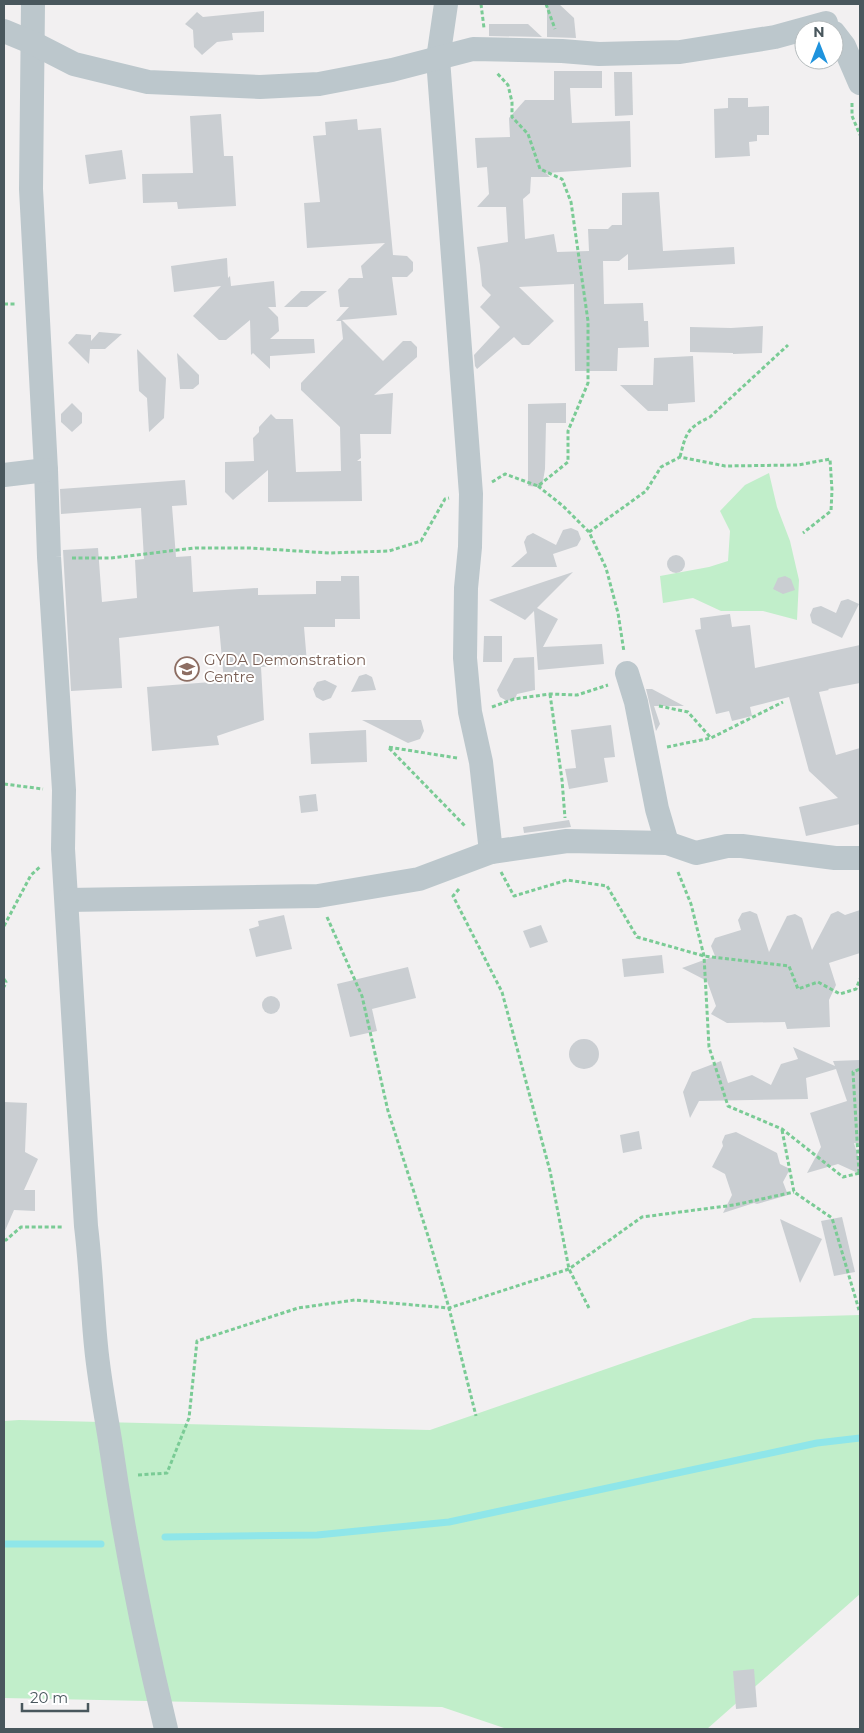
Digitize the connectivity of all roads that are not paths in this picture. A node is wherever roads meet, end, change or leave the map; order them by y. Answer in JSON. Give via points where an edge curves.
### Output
{"nodes":[{"id":1,"x":33,"y":4,"type":"edge"},
{"id":2,"x":446,"y":4,"type":"edge"},
{"id":3,"x":4,"y":31,"type":"edge"},
{"id":4,"x":794,"y":32,"type":"edge"},
{"id":5,"x":33,"y":43,"type":"junction"},
{"id":6,"x":844,"y":46,"type":"edge"},
{"id":7,"x":438,"y":59,"type":"junction"},
{"id":8,"x":860,"y":82,"type":"edge"},
{"id":9,"x":46,"y":470,"type":"junction"},
{"id":10,"x":4,"y":475,"type":"edge"},
{"id":11,"x":627,"y":673,"type":"road end"},
{"id":12,"x":667,"y":843,"type":"junction"},
{"id":13,"x":491,"y":852,"type":"junction"},
{"id":14,"x":860,"y":858,"type":"edge"},
{"id":15,"x":66,"y":900,"type":"junction"},
{"id":16,"x":166,"y":1729,"type":"edge"}],
"edges":[{"from":1,"to":5,"type":"street"},
{"from":2,"to":7,"type":"street"},
{"from":3,"to":5,"type":"street"},
{"from":4,"to":7,"type":"street","via":[[680,52],[599,54],[473,49]]},
{"from":5,"to":7,"type":"street","via":[[83,67],[148,82],[209,86],[319,84]]},
{"from":5,"to":9,"type":"street","via":[[31,189]]},
{"from":6,"to":8,"type":"street"},
{"from":7,"to":13,"type":"street","via":[[471,494],[465,658]]},
{"from":9,"to":10,"type":"street"},
{"from":9,"to":15,"type":"street","via":[[64,790]]},
{"from":11,"to":12,"type":"street"},
{"from":12,"to":13,"type":"street","via":[[567,841]]},
{"from":12,"to":14,"type":"street","via":[[696,853],[742,846],[835,858]]},
{"from":13,"to":15,"type":"street","via":[[419,879],[318,896]]},
{"from":15,"to":16,"type":"street","via":[[96,1347],[132,1580]]}]}
